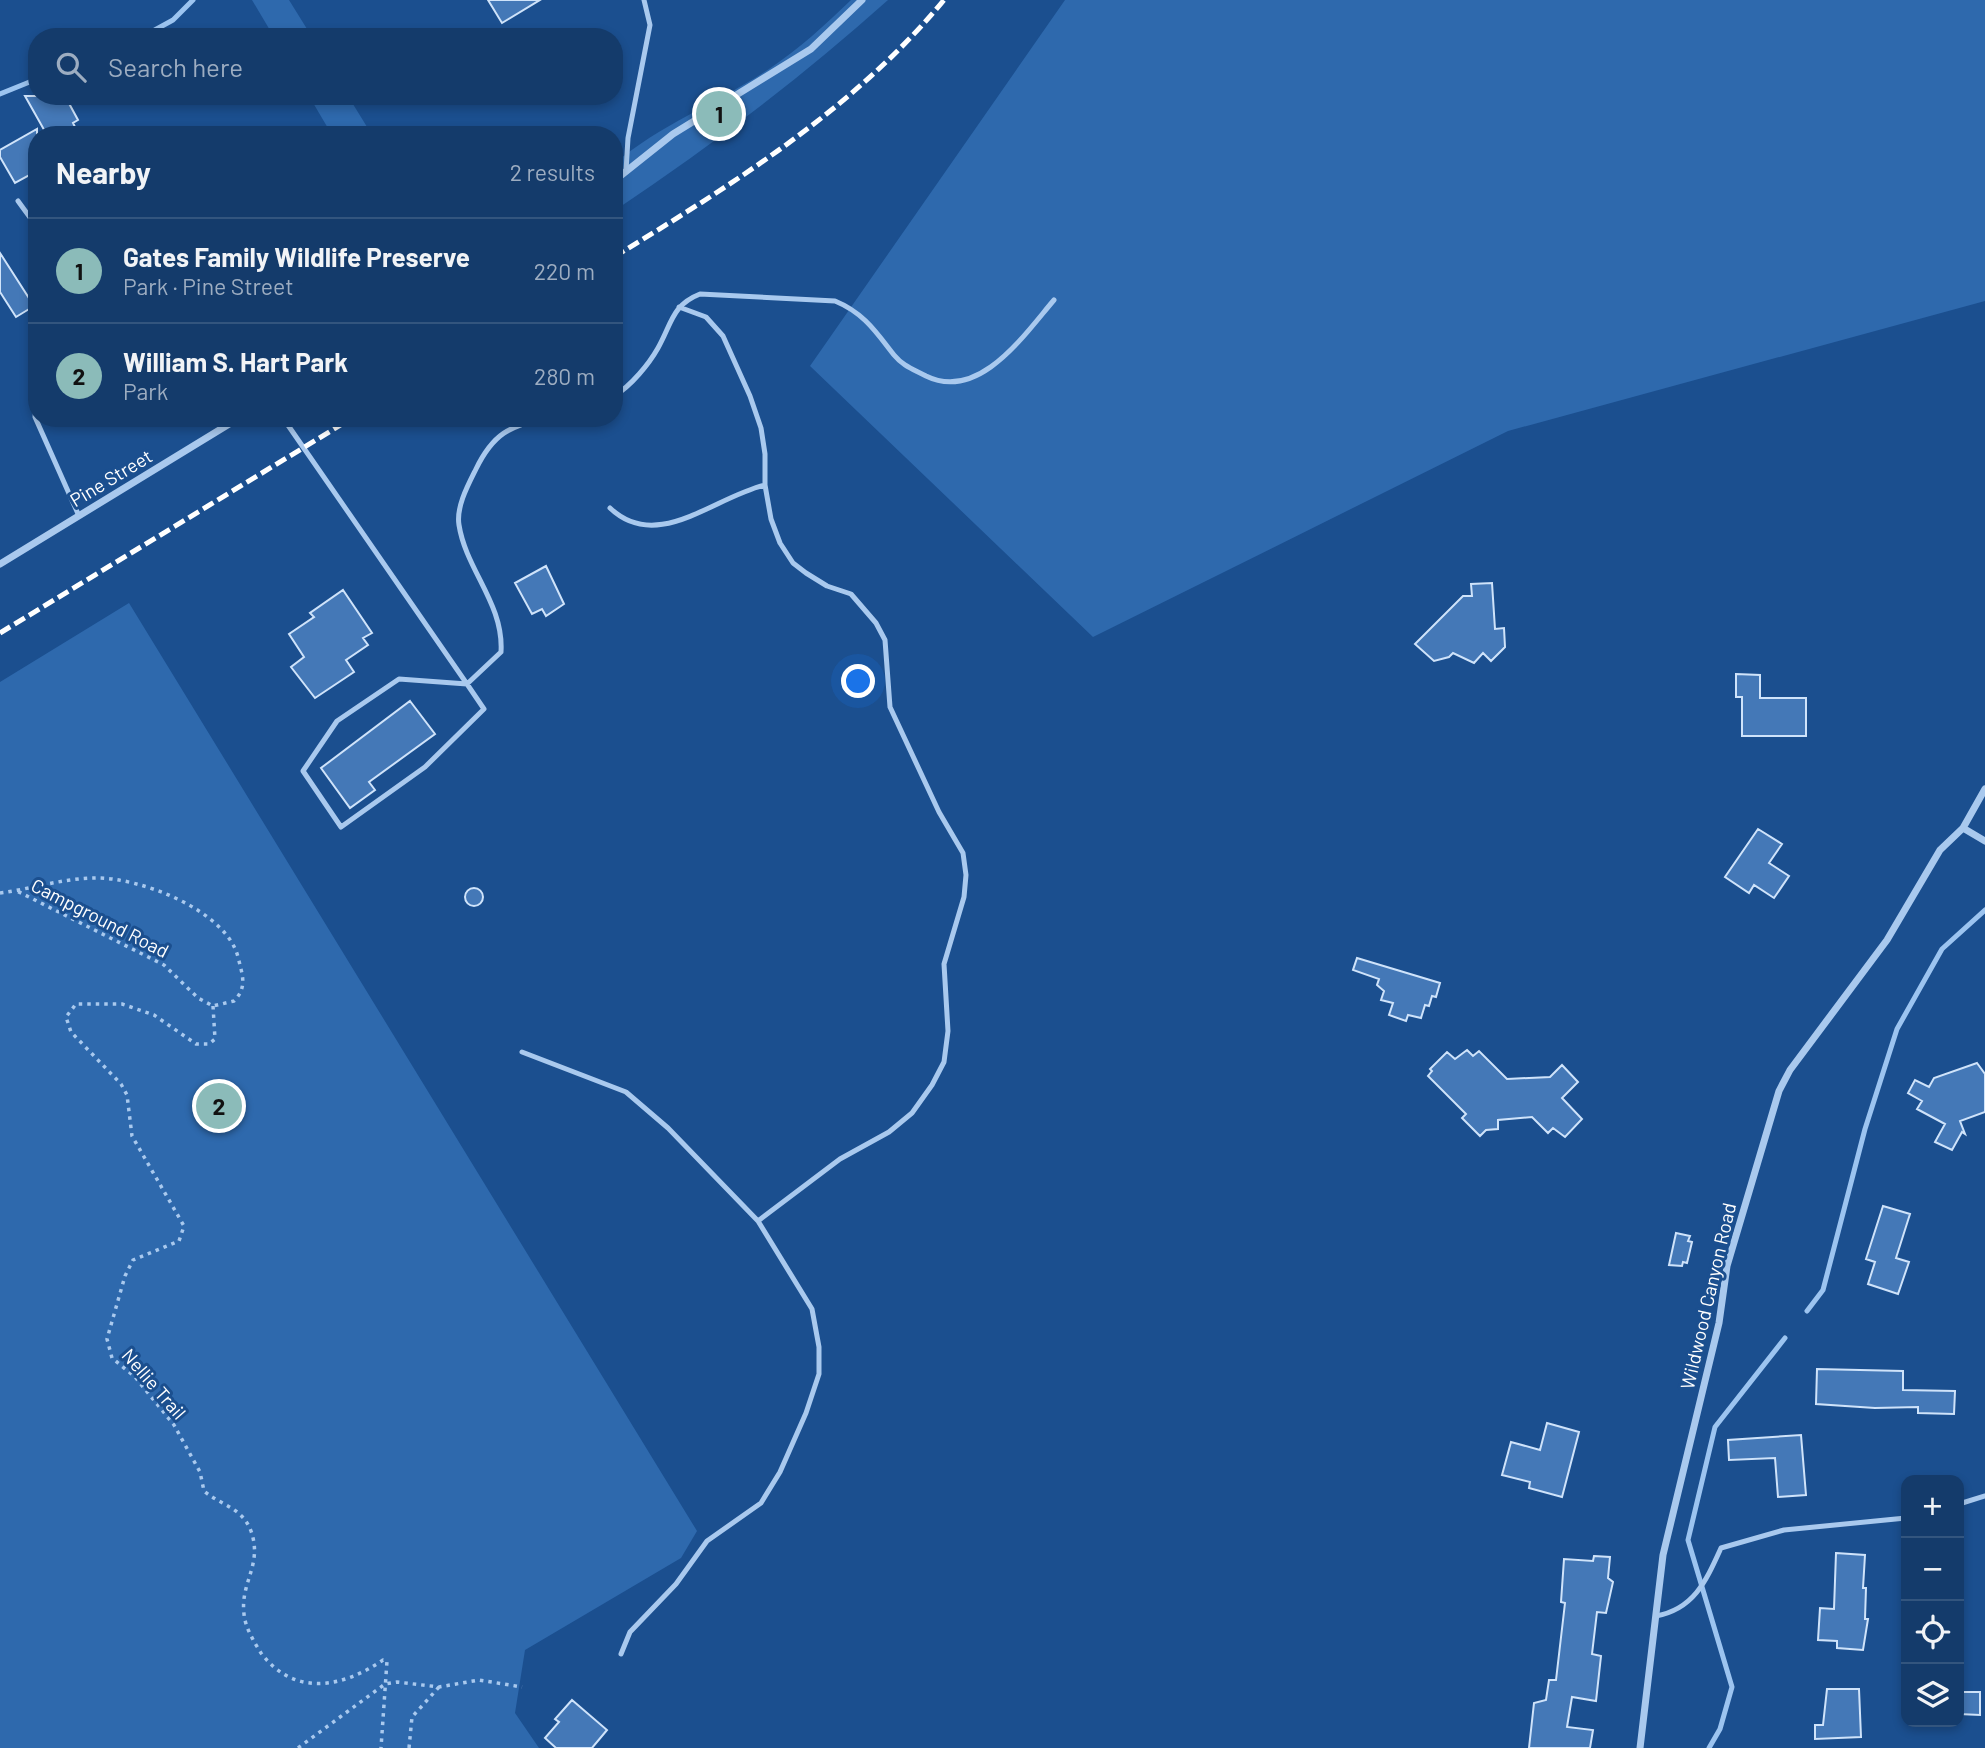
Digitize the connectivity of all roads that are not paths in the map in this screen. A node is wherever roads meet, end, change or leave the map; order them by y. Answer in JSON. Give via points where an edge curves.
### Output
{"nodes":[{"id":1,"x":644,"y":0,"type":"edge"},
{"id":2,"x":862,"y":0,"type":"edge"},
{"id":3,"x":626,"y":171,"type":"junction"},
{"id":4,"x":623,"y":174,"type":"edge"},
{"id":5,"x":18,"y":201,"type":"dead end"},
{"id":6,"x":28,"y":215,"type":"edge"},
{"id":7,"x":1054,"y":300,"type":"dead end"},
{"id":8,"x":679,"y":307,"type":"junction"},
{"id":9,"x":623,"y":386,"type":"edge"},
{"id":10,"x":39,"y":427,"type":"edge"},
{"id":11,"x":224,"y":427,"type":"edge"},
{"id":12,"x":288,"y":427,"type":"edge"},
{"id":13,"x":514,"y":427,"type":"edge"},
{"id":14,"x":765,"y":485,"type":"junction"},
{"id":15,"x":610,"y":508,"type":"dead end"},
{"id":16,"x":79,"y":516,"type":"junction"},
{"id":17,"x":0,"y":564,"type":"edge"},
{"id":18,"x":467,"y":684,"type":"junction"},
{"id":19,"x":1985,"y":789,"type":"edge"},
{"id":20,"x":1963,"y":828,"type":"junction"},
{"id":21,"x":1985,"y":841,"type":"edge"},
{"id":22,"x":522,"y":1052,"type":"dead end"},
{"id":23,"x":758,"y":1221,"type":"junction"},
{"id":24,"x":1985,"y":1496,"type":"edge"},
{"id":25,"x":1964,"y":1502,"type":"edge"},
{"id":26,"x":1901,"y":1518,"type":"edge"},
{"id":27,"x":1656,"y":1615,"type":"junction"},
{"id":28,"x":621,"y":1654,"type":"dead end"},
{"id":29,"x":1640,"y":1748,"type":"edge"}],
"edges":[{"from":1,"to":3,"type":"lane","via":[[650,25]]},
{"from":2,"to":3,"type":"street","via":[[811,48],[673,134]]},
{"from":3,"to":4,"type":"street"},
{"from":5,"to":6,"type":"lane"},
{"from":7,"to":8,"type":"lane","via":[[1016,344],[979,376],[959,382],[939,382],[906,367],[867,320],[835,301],[701,294]]},
{"from":8,"to":9,"type":"lane","via":[[658,348]]},
{"from":8,"to":14,"type":"lane","via":[[706,317],[723,336],[761,428]]},
{"from":10,"to":16,"type":"lane"},
{"from":11,"to":16,"type":"street","name":"Pine Street"},
{"from":12,"to":18,"type":"lane"},
{"from":13,"to":18,"type":"lane","via":[[493,441],[465,491],[458,523],[502,634],[501,652]]},
{"from":14,"to":15,"type":"lane","via":[[740,491],[666,526],[642,527],[621,519]]},
{"from":14,"to":23,"type":"lane","via":[[780,544],[793,562],[827,586],[851,594],[876,623],[884,640],[890,707],[963,853],[966,875],[944,964],[948,1031],[944,1062],[932,1085],[912,1113],[889,1132],[840,1159]]},
{"from":16,"to":17,"type":"street","name":"Pine Street"},
{"from":18,"to":18,"type":"lane","via":[[484,709],[425,767],[341,827],[303,771],[337,720],[400,679]]},
{"from":19,"to":20,"type":"street","name":"Wildwood Canyon Road"},
{"from":20,"to":21,"type":"street"},
{"from":20,"to":27,"type":"street","name":"Wildwood Canyon Road","via":[[1940,850],[1887,940],[1779,1091],[1727,1266],[1718,1323],[1663,1555]]},
{"from":22,"to":23,"type":"lane","via":[[626,1092],[668,1128]]},
{"from":23,"to":28,"type":"lane","via":[[812,1309],[819,1374],[811,1400],[780,1472],[761,1503],[707,1541],[676,1584],[630,1632]]},
{"from":24,"to":25,"type":"lane"},
{"from":26,"to":27,"type":"lane","via":[[1784,1530],[1721,1548],[1694,1598],[1674,1612]]},
{"from":27,"to":29,"type":"street","name":"Wildwood Canyon Road"}]}
